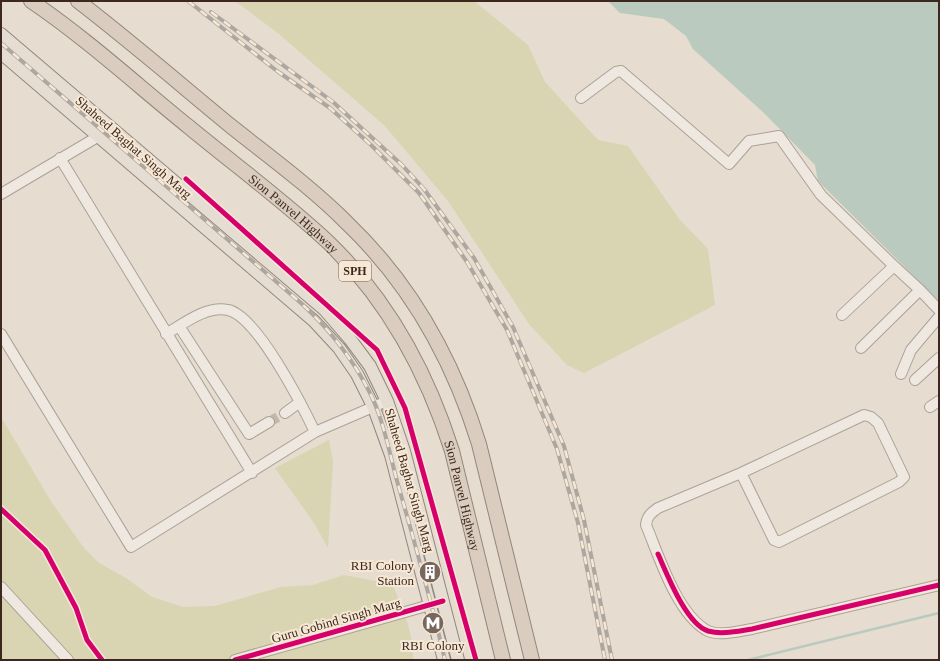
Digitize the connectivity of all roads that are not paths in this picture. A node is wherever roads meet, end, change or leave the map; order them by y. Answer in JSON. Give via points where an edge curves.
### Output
{"nodes":[{"id":1,"x":31,"y":1,"type":"edge"},
{"id":2,"x":78,"y":1,"type":"edge"},
{"id":3,"x":1,"y":34,"type":"edge"},
{"id":4,"x":1,"y":53,"type":"edge"},
{"id":5,"x":581,"y":98,"type":"dead end"},
{"id":6,"x":99,"y":136,"type":"junction"},
{"id":7,"x":60,"y":158,"type":"junction"},
{"id":8,"x":1,"y":194,"type":"edge"},
{"id":9,"x":894,"y":266,"type":"junction"},
{"id":10,"x":920,"y":290,"type":"junction"},
{"id":11,"x":939,"y":310,"type":"edge"},
{"id":12,"x":842,"y":315,"type":"dead end"},
{"id":13,"x":939,"y":317,"type":"edge"},
{"id":14,"x":179,"y":326,"type":"junction"},
{"id":15,"x":1,"y":334,"type":"edge"},
{"id":16,"x":166,"y":334,"type":"junction"},
{"id":17,"x":860,"y":348,"type":"dead end"},
{"id":18,"x":939,"y":358,"type":"edge"},
{"id":19,"x":901,"y":374,"type":"dead end"},
{"id":20,"x":915,"y":380,"type":"dead end"},
{"id":21,"x":387,"y":401,"type":"junction"},
{"id":22,"x":939,"y":401,"type":"edge"},
{"id":23,"x":300,"y":402,"type":"junction"},
{"id":24,"x":930,"y":407,"type":"dead end"},
{"id":25,"x":370,"y":409,"type":"junction"},
{"id":26,"x":285,"y":413,"type":"tunnel mouth"},
{"id":27,"x":269,"y":422,"type":"tunnel mouth"},
{"id":28,"x":315,"y":432,"type":"junction"},
{"id":29,"x":252,"y":473,"type":"junction"},
{"id":30,"x":741,"y":473,"type":"junction"},
{"id":31,"x":939,"y":585,"type":"edge"},
{"id":32,"x":1,"y":587,"type":"edge"},
{"id":33,"x":443,"y":601,"type":"junction"},
{"id":34,"x":430,"y":605,"type":"junction"},
{"id":35,"x":68,"y":660,"type":"edge"},
{"id":36,"x":235,"y":660,"type":"edge"},
{"id":37,"x":444,"y":660,"type":"edge"},
{"id":38,"x":458,"y":660,"type":"edge"},
{"id":39,"x":503,"y":660,"type":"edge"},
{"id":40,"x":532,"y":660,"type":"edge"}],
"edges":[{"from":1,"to":39,"type":"highway","name":"Sion Panvel Highway","number":"SPH","via":[[306,222],[350,265],[388,313],[419,366],[443,422]]},
{"from":2,"to":40,"type":"highway","number":"SPH","via":[[323,201],[370,246],[410,297],[444,353],[469,413],[479,444]]},
{"from":3,"to":21,"type":"main road","name":"Shaheed Baghat Singh Marg","via":[[324,310],[370,366]]},
{"from":4,"to":6,"type":"main road","name":"Shaheed Baghat Singh Marg"},
{"from":5,"to":9,"type":"street","via":[[620,71],[729,164],[749,141],[779,136],[821,195]]},
{"from":6,"to":7,"type":"street"},
{"from":6,"to":25,"type":"main road","name":"Shaheed Baghat Singh Marg","via":[[314,321],[339,348],[357,374]]},
{"from":7,"to":8,"type":"street"},
{"from":7,"to":16,"type":"street"},
{"from":9,"to":10,"type":"street"},
{"from":9,"to":12,"type":"street"},
{"from":10,"to":11,"type":"street"},
{"from":10,"to":17,"type":"street"},
{"from":13,"to":19,"type":"street","via":[[911,350]]},
{"from":14,"to":16,"type":"street"},
{"from":14,"to":23,"type":"street","via":[[203,313],[216,310],[228,310],[244,318],[274,358]]},
{"from":14,"to":27,"type":"street","via":[[248,434]]},
{"from":15,"to":29,"type":"street","via":[[131,547]]},
{"from":16,"to":29,"type":"street"},
{"from":18,"to":20,"type":"street"},
{"from":21,"to":25,"type":"street"},
{"from":21,"to":33,"type":"main road","name":"Shaheed Baghat Singh Marg","via":[[404,451]]},
{"from":22,"to":24,"type":"street"},
{"from":23,"to":26,"type":"street"},
{"from":23,"to":28,"type":"street"},
{"from":25,"to":28,"type":"street"},
{"from":25,"to":34,"type":"main road","name":"Shaheed Baghat Singh Marg","via":[[390,455]]},
{"from":28,"to":29,"type":"street"},
{"from":30,"to":30,"type":"street","via":[[774,540],[779,542],[899,482],[904,477],[878,423],[864,415]]},
{"from":30,"to":31,"type":"street","via":[[658,508],[647,518],[646,525],[685,610],[707,630],[727,633],[752,629]]},
{"from":32,"to":35,"type":"street"},
{"from":33,"to":34,"type":"street","name":"Guru Gobind Singh Marg"},
{"from":33,"to":38,"type":"main road","name":"Shaheed Baghat Singh Marg"},
{"from":34,"to":36,"type":"street","name":"Guru Gobind Singh Marg"},
{"from":34,"to":37,"type":"main road","name":"Shaheed Baghat Singh Marg"}]}
